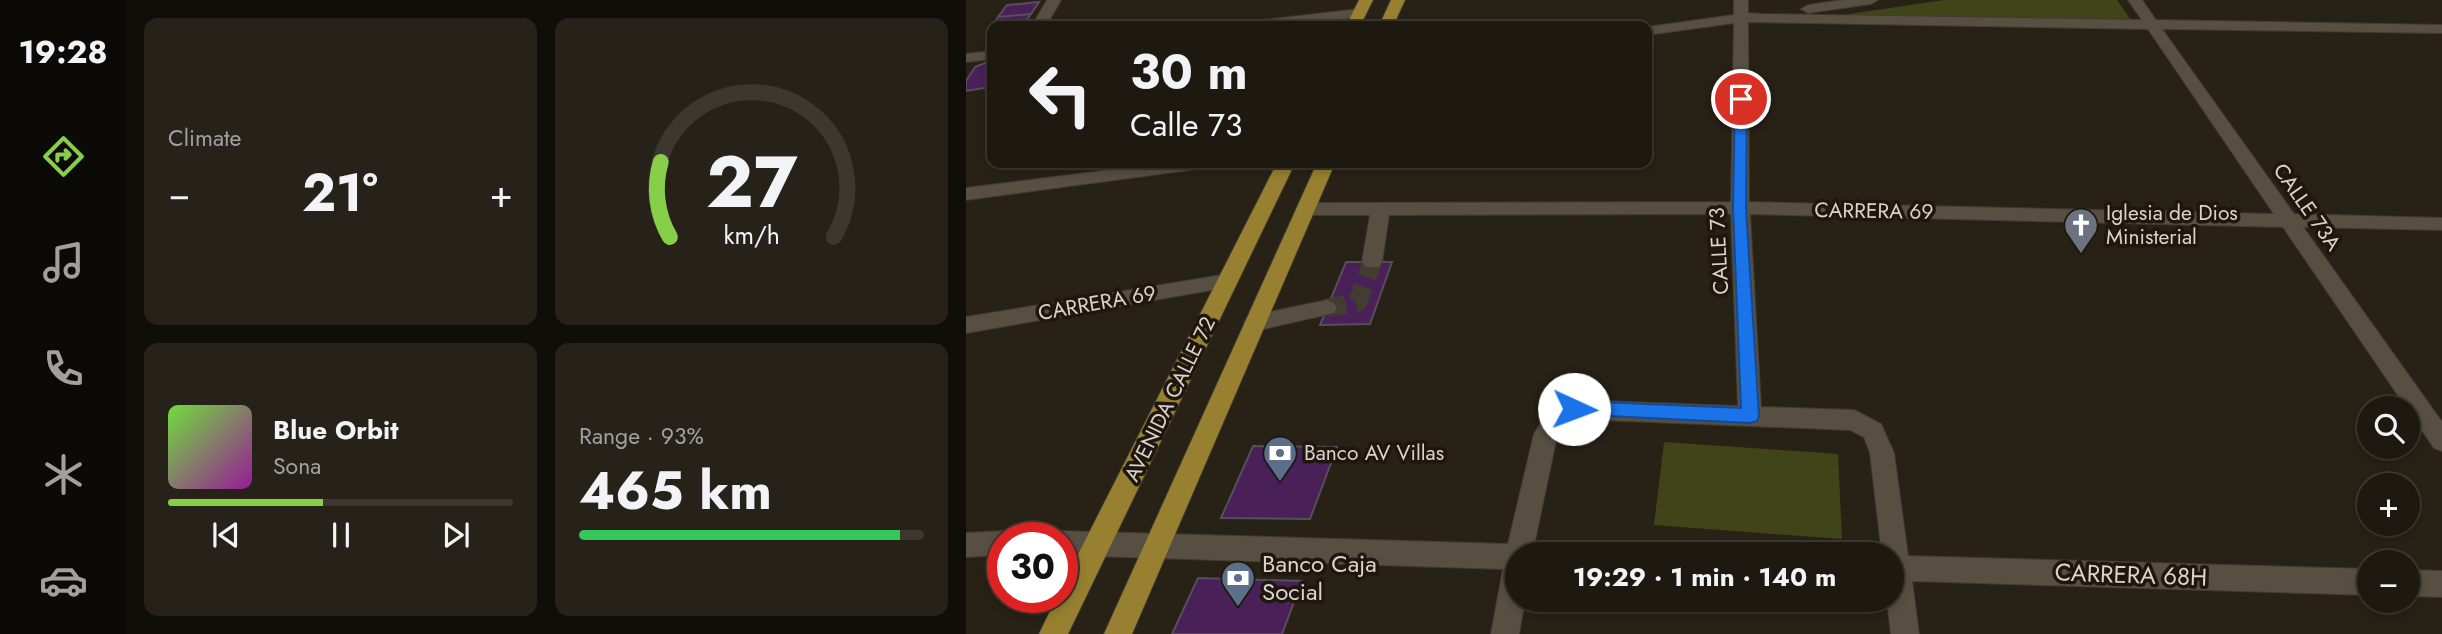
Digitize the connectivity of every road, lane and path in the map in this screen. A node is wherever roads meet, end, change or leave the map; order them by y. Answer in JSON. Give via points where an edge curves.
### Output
{"nodes":[{"id":1,"x":1054,"y":0,"type":"edge"},
{"id":2,"x":1398,"y":0,"type":"edge"},
{"id":3,"x":1871,"y":0,"type":"edge"},
{"id":4,"x":2135,"y":0,"type":"edge"},
{"id":5,"x":1742,"y":9,"type":"edge"},
{"id":6,"x":1359,"y":13,"type":"edge"},
{"id":7,"x":1042,"y":21,"type":"edge"},
{"id":8,"x":1289,"y":21,"type":"edge"},
{"id":9,"x":1388,"y":21,"type":"edge"},
{"id":10,"x":2152,"y":24,"type":"junction"},
{"id":11,"x":2442,"y":29,"type":"edge"},
{"id":12,"x":1652,"y":30,"type":"edge"},
{"id":13,"x":987,"y":56,"type":"edge"},
{"id":14,"x":966,"y":58,"type":"edge"},
{"id":15,"x":1166,"y":168,"type":"edge"},
{"id":16,"x":1284,"y":168,"type":"edge"},
{"id":17,"x":1324,"y":168,"type":"edge"},
{"id":18,"x":966,"y":194,"type":"edge"},
{"id":19,"x":1740,"y":208,"type":"junction"},
{"id":20,"x":1305,"y":209,"type":"junction"},
{"id":21,"x":1380,"y":210,"type":"junction"},
{"id":22,"x":2289,"y":221,"type":"junction"},
{"id":23,"x":2442,"y":224,"type":"edge"},
{"id":24,"x":1372,"y":262,"type":"tunnel mouth"},
{"id":25,"x":1228,"y":281,"type":"junction"},
{"id":26,"x":1327,"y":308,"type":"tunnel mouth"},
{"id":27,"x":1255,"y":323,"type":"junction"},
{"id":28,"x":966,"y":325,"type":"edge"},
{"id":29,"x":1750,"y":416,"type":"junction"},
{"id":30,"x":2442,"y":441,"type":"edge"},
{"id":31,"x":1521,"y":542,"type":"edge"},
{"id":32,"x":1892,"y":542,"type":"edge"},
{"id":33,"x":987,"y":544,"type":"edge"},
{"id":34,"x":1078,"y":544,"type":"edge"},
{"id":35,"x":966,"y":545,"type":"edge"},
{"id":36,"x":1097,"y":545,"type":"junction"},
{"id":37,"x":1157,"y":546,"type":"junction"},
{"id":38,"x":1505,"y":556,"type":"edge"},
{"id":39,"x":1904,"y":568,"type":"edge"},
{"id":40,"x":2357,"y":582,"type":"edge"},
{"id":41,"x":2420,"y":583,"type":"edge"},
{"id":42,"x":2442,"y":584,"type":"edge"},
{"id":43,"x":1508,"y":612,"type":"edge"},
{"id":44,"x":1902,"y":612,"type":"edge"},
{"id":45,"x":1053,"y":634,"type":"edge"},
{"id":46,"x":1118,"y":634,"type":"edge"},
{"id":47,"x":1504,"y":634,"type":"edge"},
{"id":48,"x":1905,"y":634,"type":"edge"}],
"edges":[{"from":1,"to":7,"type":"street"},
{"from":2,"to":9,"type":"main road"},
{"from":3,"to":5,"type":"street"},
{"from":4,"to":10,"type":"street","name":"CALLE 73A"},
{"from":5,"to":10,"type":"street"},
{"from":5,"to":12,"type":"street"},
{"from":5,"to":19,"type":"street","name":"CALLE 73"},
{"from":6,"to":8,"type":"street"},
{"from":10,"to":11,"type":"street"},
{"from":10,"to":22,"type":"street","name":"CALLE 73A"},
{"from":13,"to":14,"type":"street"},
{"from":15,"to":18,"type":"street"},
{"from":16,"to":25,"type":"main road","name":"AVENIDA CALLE 72"},
{"from":17,"to":20,"type":"main road","name":"AVENIDA CALLE 72"},
{"from":19,"to":21,"type":"street","name":"CARRERA 69"},
{"from":19,"to":22,"type":"street","name":"CARRERA 69"},
{"from":19,"to":29,"type":"street","name":"CALLE 73"},
{"from":20,"to":21,"type":"street","name":"CARRERA 69"},
{"from":20,"to":27,"type":"main road","name":"AVENIDA CALLE 72"},
{"from":21,"to":24,"type":"street"},
{"from":22,"to":23,"type":"street","name":"CARRERA 69"},
{"from":22,"to":30,"type":"street","name":"CALLE 73A"},
{"from":25,"to":28,"type":"street","name":"CARRERA 69"},
{"from":25,"to":36,"type":"main road","name":"AVENIDA CALLE 72"},
{"from":26,"to":27,"type":"street"},
{"from":27,"to":37,"type":"main road","name":"AVENIDA CALLE 72"},
{"from":29,"to":31,"type":"street","via":[[1574,409],[1555,420],[1546,434]]},
{"from":29,"to":32,"type":"street","via":[[1854,421],[1873,431],[1882,453]]},
{"from":33,"to":35,"type":"street"},
{"from":34,"to":36,"type":"street"},
{"from":36,"to":37,"type":"street"},
{"from":36,"to":45,"type":"main road","name":"AVENIDA CALLE 72"},
{"from":37,"to":38,"type":"street"},
{"from":37,"to":46,"type":"main road","name":"AVENIDA CALLE 72"},
{"from":39,"to":40,"type":"street","name":"CARRERA 68H"},
{"from":41,"to":42,"type":"street"},
{"from":43,"to":47,"type":"street"},
{"from":44,"to":48,"type":"street"}]}
